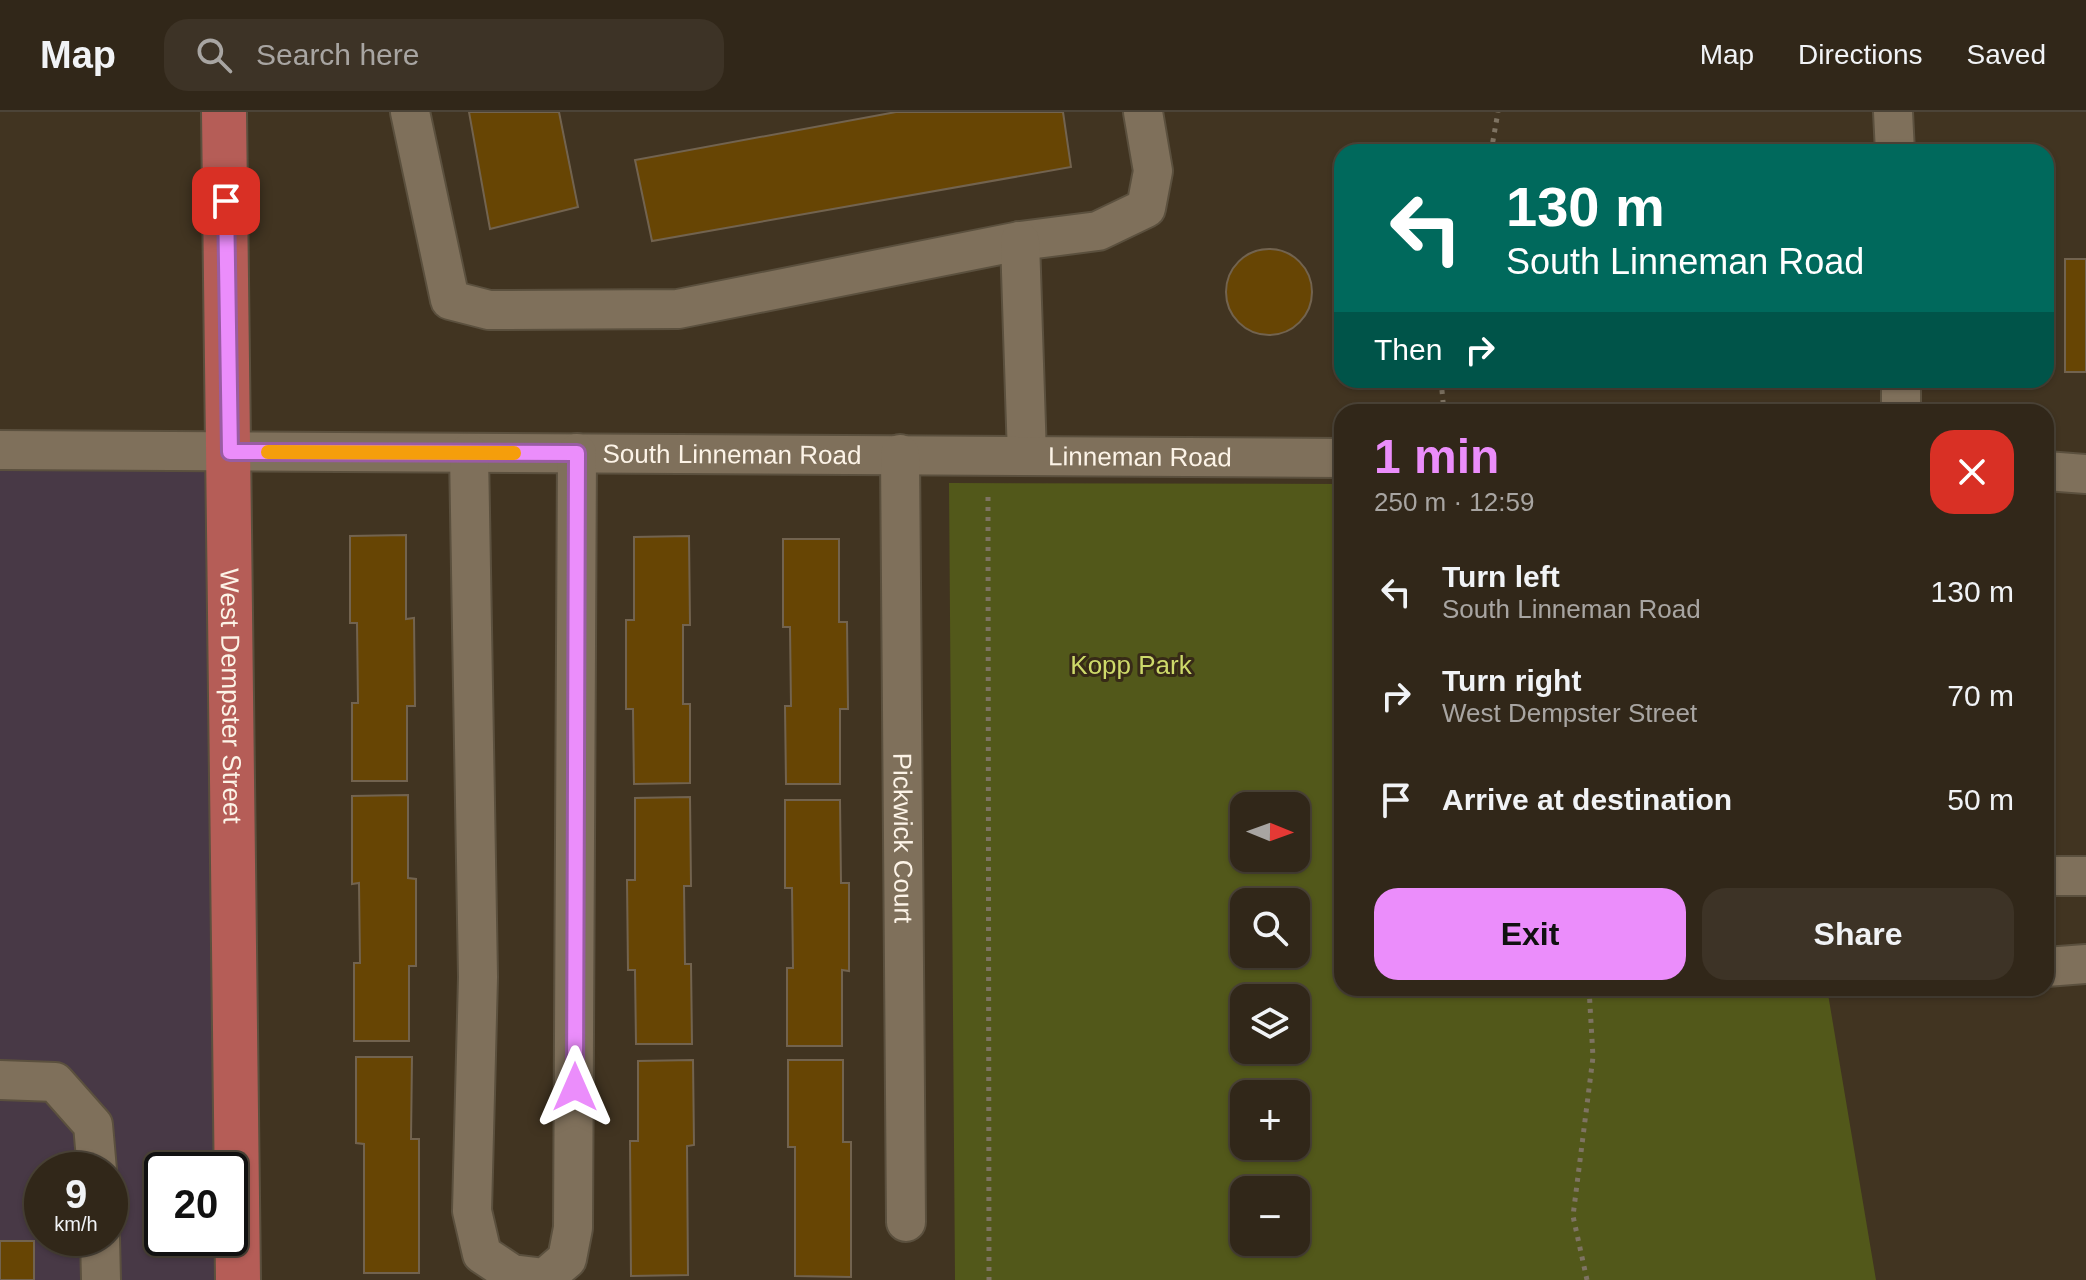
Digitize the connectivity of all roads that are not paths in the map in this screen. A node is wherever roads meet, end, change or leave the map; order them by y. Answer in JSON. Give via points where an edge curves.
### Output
{"nodes":[{"id":1,"x":224,"y":112,"type":"edge"},
{"id":2,"x":410,"y":112,"type":"edge"},
{"id":3,"x":1143,"y":112,"type":"edge"},
{"id":4,"x":1893,"y":112,"type":"edge"},
{"id":5,"x":1895,"y":144,"type":"edge"},
{"id":6,"x":1020,"y":241,"type":"junction"},
{"id":7,"x":0,"y":450,"type":"edge"},
{"id":8,"x":230,"y":452,"type":"junction"},
{"id":9,"x":469,"y":453,"type":"junction"},
{"id":10,"x":577,"y":453,"type":"junction"},
{"id":11,"x":900,"y":454,"type":"junction"},
{"id":12,"x":938,"y":454,"type":"joint"},
{"id":13,"x":1027,"y":456,"type":"junction"},
{"id":14,"x":1334,"y":458,"type":"edge"},
{"id":15,"x":2054,"y":472,"type":"edge"},
{"id":16,"x":2086,"y":474,"type":"edge"},
{"id":17,"x":2054,"y":876,"type":"edge"},
{"id":18,"x":2086,"y":876,"type":"edge"},
{"id":19,"x":2086,"y":964,"type":"edge"},
{"id":20,"x":2054,"y":966,"type":"edge"},
{"id":21,"x":0,"y":1080,"type":"edge"},
{"id":22,"x":95,"y":1152,"type":"edge"},
{"id":23,"x":906,"y":1222,"type":"dead end"},
{"id":24,"x":100,"y":1256,"type":"edge"},
{"id":25,"x":101,"y":1280,"type":"edge"},
{"id":26,"x":238,"y":1280,"type":"edge"}],
"edges":[{"from":1,"to":8,"type":"main road","name":"West Dempster Street"},
{"from":2,"to":6,"type":"street","via":[[450,300],[489,310],[678,309]]},
{"from":3,"to":6,"type":"street","via":[[1153,171],[1146,208],[1098,231]]},
{"from":4,"to":5,"type":"street"},
{"from":6,"to":13,"type":"street"},
{"from":7,"to":8,"type":"street","name":"South Linneman Road"},
{"from":8,"to":9,"type":"street","name":"South Linneman Road"},
{"from":8,"to":26,"type":"main road","name":"West Dempster Street"},
{"from":9,"to":10,"type":"street","name":"South Linneman Road"},
{"from":9,"to":10,"type":"street","via":[[478,977],[472,1211],[482,1254],[512,1274],[545,1278],[567,1259],[573,1228]]},
{"from":10,"to":11,"type":"street","name":"South Linneman Road"},
{"from":11,"to":12,"type":"street","name":"South Linneman Road"},
{"from":11,"to":23,"type":"street","name":"Pickwick Court"},
{"from":12,"to":13,"type":"street","name":"Linneman Road"},
{"from":13,"to":14,"type":"street","name":"Linneman Road"},
{"from":15,"to":16,"type":"street"},
{"from":17,"to":18,"type":"street"},
{"from":19,"to":20,"type":"street"},
{"from":21,"to":22,"type":"street","via":[[55,1082],[93,1125]]},
{"from":24,"to":25,"type":"street"}]}
